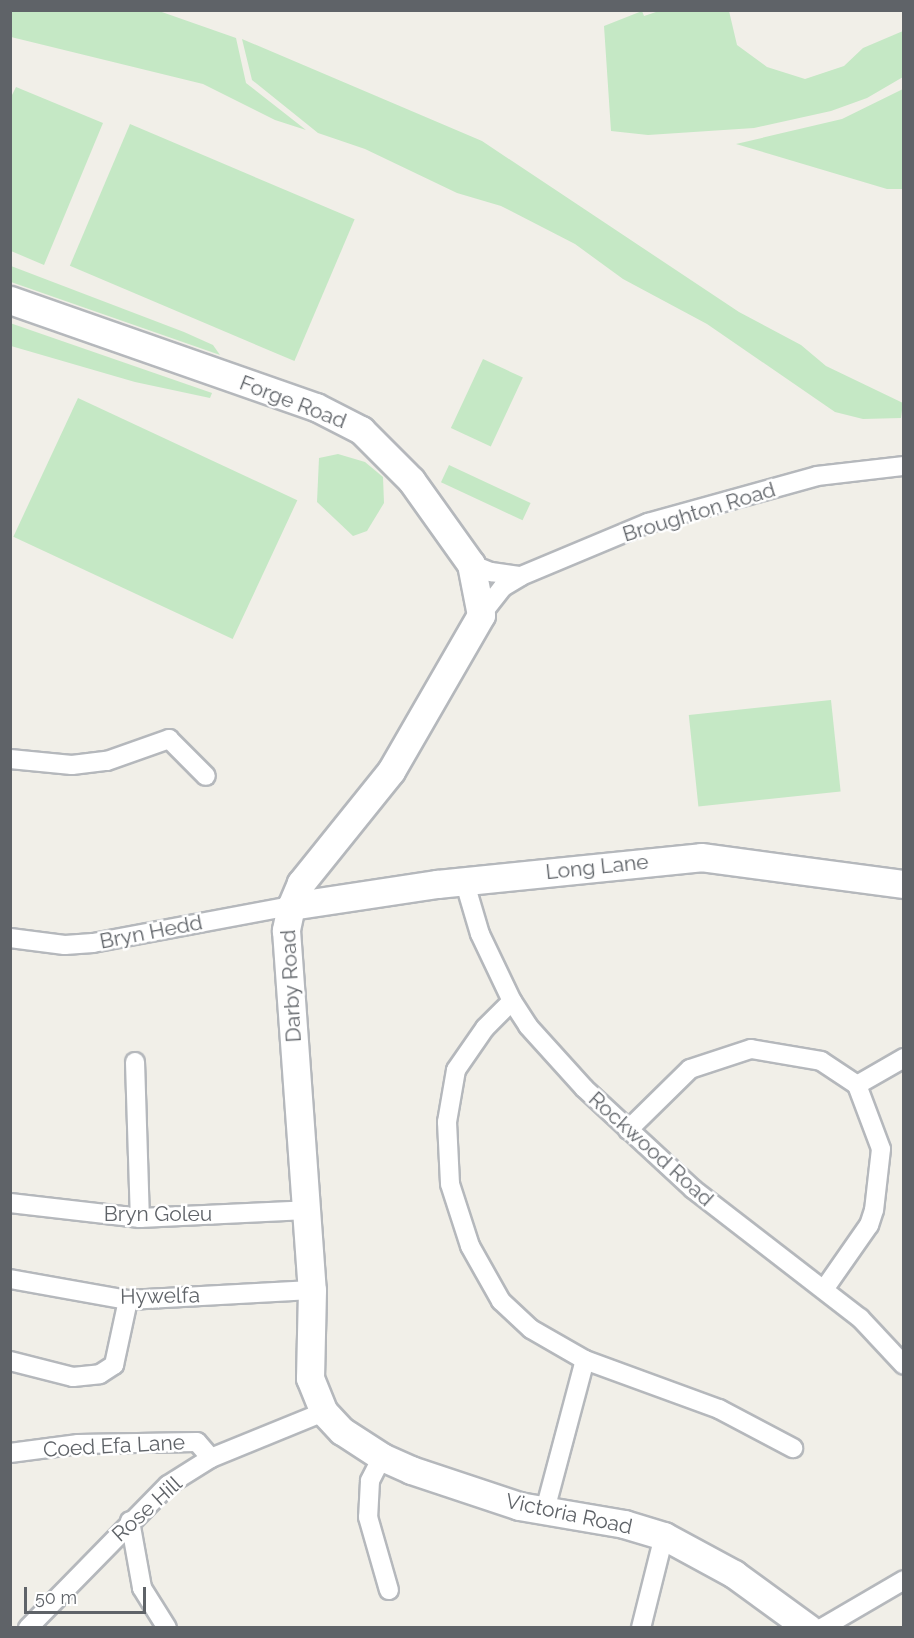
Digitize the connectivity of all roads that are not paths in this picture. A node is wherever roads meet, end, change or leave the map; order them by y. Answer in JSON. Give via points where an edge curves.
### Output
{"nodes":[{"id":1,"x":10,"y":300,"type":"edge"},
{"id":2,"x":903,"y":466,"type":"edge"},
{"id":3,"x":471,"y":564,"type":"junction"},
{"id":4,"x":521,"y":576,"type":"junction"},
{"id":5,"x":481,"y":615,"type":"junction"},
{"id":6,"x":10,"y":759,"type":"edge"},
{"id":7,"x":206,"y":776,"type":"dead end"},
{"id":8,"x":464,"y":880,"type":"junction"},
{"id":9,"x":903,"y":884,"type":"edge"},
{"id":10,"x":291,"y":906,"type":"junction"},
{"id":11,"x":10,"y":938,"type":"edge"},
{"id":12,"x":512,"y":1001,"type":"junction"},
{"id":13,"x":903,"y":1058,"type":"edge"},
{"id":14,"x":135,"y":1062,"type":"dead end"},
{"id":15,"x":857,"y":1085,"type":"junction"},
{"id":16,"x":628,"y":1130,"type":"junction"},
{"id":17,"x":10,"y":1203,"type":"edge"},
{"id":18,"x":307,"y":1210,"type":"junction"},
{"id":19,"x":140,"y":1218,"type":"junction"},
{"id":20,"x":10,"y":1280,"type":"edge"},
{"id":21,"x":825,"y":1288,"type":"junction"},
{"id":22,"x":312,"y":1290,"type":"junction"},
{"id":23,"x":128,"y":1300,"type":"junction"},
{"id":24,"x":585,"y":1360,"type":"junction"},
{"id":25,"x":10,"y":1361,"type":"edge"},
{"id":26,"x":903,"y":1365,"type":"edge"},
{"id":27,"x":324,"y":1412,"type":"junction"},
{"id":28,"x":793,"y":1448,"type":"dead end"},
{"id":29,"x":10,"y":1453,"type":"edge"},
{"id":30,"x":382,"y":1457,"type":"junction"},
{"id":31,"x":210,"y":1458,"type":"junction"},
{"id":32,"x":545,"y":1510,"type":"junction"},
{"id":33,"x":129,"y":1521,"type":"junction"},
{"id":34,"x":664,"y":1536,"type":"junction"},
{"id":35,"x":903,"y":1580,"type":"edge"},
{"id":36,"x":389,"y":1590,"type":"dead end"},
{"id":37,"x":28,"y":1628,"type":"edge"},
{"id":38,"x":167,"y":1628,"type":"edge"},
{"id":39,"x":641,"y":1628,"type":"edge"},
{"id":40,"x":808,"y":1628,"type":"edge"},
{"id":41,"x":822,"y":1628,"type":"edge"}],
"edges":[{"from":1,"to":3,"type":"street","name":"Forge Road","via":[[316,407],[346,422],[391,455]]},
{"from":2,"to":4,"type":"street","name":"Broughton Road","via":[[817,476],[648,523]]},
{"from":3,"to":4,"type":"street","via":[[491,572]]},
{"from":3,"to":5,"type":"street","name":"Forge Road"},
{"from":4,"to":5,"type":"street","name":"Broughton Road","via":[[503,586]]},
{"from":5,"to":10,"type":"street","name":"Darby Road","via":[[391,771],[312,867]]},
{"from":6,"to":7,"type":"street","via":[[44,765],[107,761],[169,739]]},
{"from":8,"to":9,"type":"street","name":"Long Lane","via":[[701,857]]},
{"from":8,"to":10,"type":"street","name":"Long Lane"},
{"from":8,"to":12,"type":"street","name":"Rockwood Road","via":[[480,934]]},
{"from":10,"to":11,"type":"street","name":"Bryn Hedd","via":[[93,943],[65,945]]},
{"from":10,"to":18,"type":"street","name":"Darby Road","via":[[285,947]]},
{"from":12,"to":16,"type":"street","name":"Rockwood Road","via":[[528,1026]]},
{"from":12,"to":24,"type":"street","via":[[484,1028],[456,1070],[447,1122],[450,1184],[470,1246],[501,1300],[531,1329]]},
{"from":13,"to":15,"type":"street"},
{"from":14,"to":19,"type":"street"},
{"from":15,"to":16,"type":"street","via":[[821,1061],[751,1049],[690,1069]]},
{"from":15,"to":21,"type":"street","via":[[881,1149],[874,1210],[869,1225]]},
{"from":16,"to":21,"type":"street","name":"Rockwood Road","via":[[693,1189]]},
{"from":17,"to":19,"type":"street","name":"Bryn Goleu"},
{"from":18,"to":19,"type":"street","name":"Bryn Goleu"},
{"from":18,"to":22,"type":"street","name":"Darby Road"},
{"from":20,"to":23,"type":"street","name":"Hywelfa"},
{"from":21,"to":26,"type":"street","name":"Rockwood Road","via":[[860,1318]]},
{"from":22,"to":23,"type":"street","name":"Hywelfa"},
{"from":22,"to":27,"type":"street","name":"Darby Road","via":[[310,1378]]},
{"from":23,"to":25,"type":"street","via":[[114,1365],[100,1374],[72,1377]]},
{"from":24,"to":28,"type":"street","via":[[709,1405]]},
{"from":24,"to":32,"type":"street"},
{"from":27,"to":30,"type":"street","name":"Victoria Road","via":[[342,1431]]},
{"from":27,"to":31,"type":"street","name":"Rose Hill"},
{"from":29,"to":31,"type":"street","name":"Coed Efa Lane","via":[[78,1444],[197,1442]]},
{"from":30,"to":32,"type":"street","name":"Victoria Road","via":[[519,1506]]},
{"from":30,"to":36,"type":"street","via":[[370,1481],[368,1516]]},
{"from":31,"to":33,"type":"street","name":"Rose Hill","via":[[168,1485]]},
{"from":32,"to":34,"type":"street","name":"Victoria Road","via":[[624,1524]]},
{"from":33,"to":37,"type":"street","name":"Rose Hill"},
{"from":33,"to":38,"type":"street","via":[[142,1588]]},
{"from":34,"to":39,"type":"street"},
{"from":34,"to":40,"type":"street","name":"Victoria Road","via":[[734,1574]]},
{"from":35,"to":41,"type":"street"}]}
